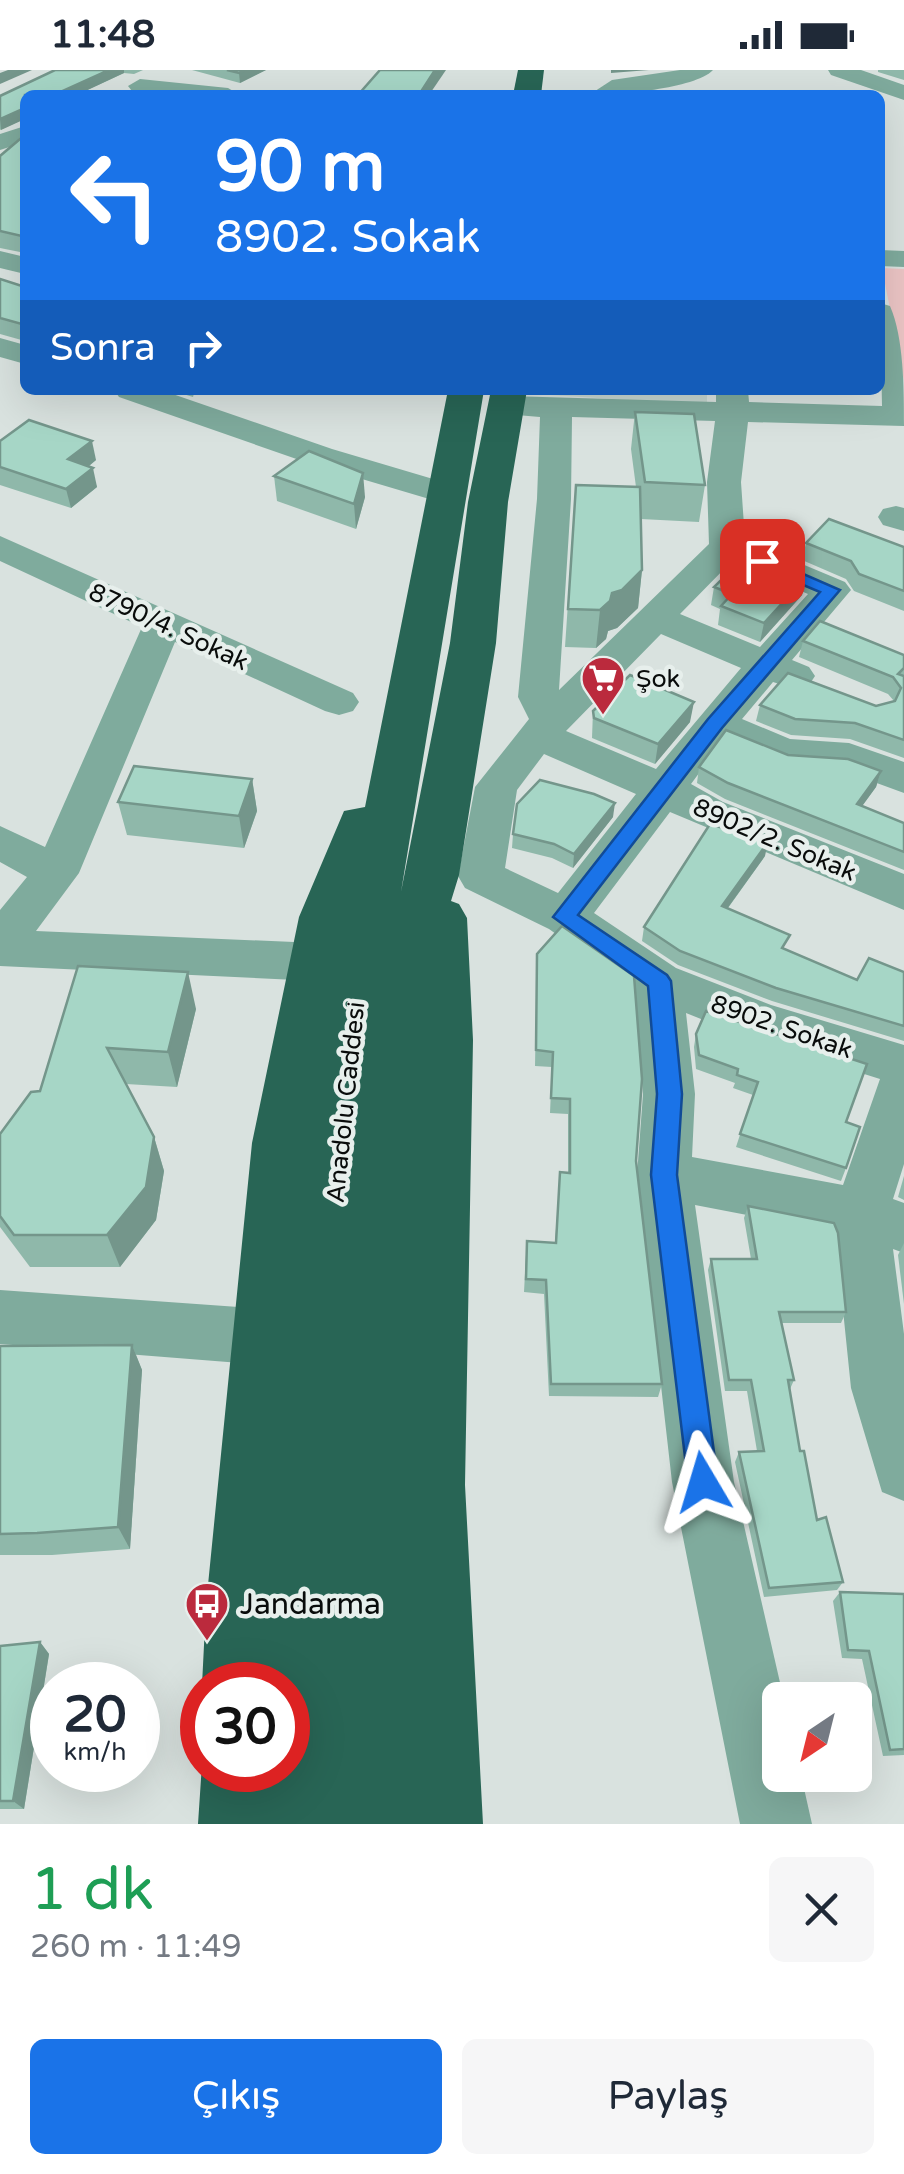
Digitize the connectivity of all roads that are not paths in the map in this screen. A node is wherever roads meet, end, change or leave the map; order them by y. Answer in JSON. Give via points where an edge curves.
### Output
{"nodes":[{"id":1,"x":178,"y":70,"type":"edge"},
{"id":2,"x":654,"y":70,"type":"edge"},
{"id":3,"x":702,"y":70,"type":"edge"},
{"id":4,"x":839,"y":70,"type":"edge"},
{"id":5,"x":618,"y":80,"type":"edge"},
{"id":6,"x":129,"y":90,"type":"edge"},
{"id":7,"x":904,"y":94,"type":"edge"},
{"id":8,"x":885,"y":336,"type":"edge"},
{"id":9,"x":160,"y":395,"type":"edge"},
{"id":10,"x":480,"y":395,"type":"edge"},
{"id":11,"x":480,"y":395,"type":"edge"},
{"id":12,"x":486,"y":395,"type":"edge"},
{"id":13,"x":733,"y":401,"type":"edge"},
{"id":14,"x":208,"y":403,"type":"edge"},
{"id":15,"x":556,"y":407,"type":"junction"},
{"id":16,"x":902,"y":416,"type":"edge"},
{"id":17,"x":448,"y":494,"type":"junction"},
{"id":18,"x":727,"y":546,"type":"junction"},
{"id":19,"x":0,"y":547,"type":"edge"},
{"id":20,"x":656,"y":618,"type":"junction"},
{"id":21,"x":164,"y":622,"type":"junction"},
{"id":22,"x":767,"y":666,"type":"junction"},
{"id":23,"x":416,"y":680,"type":"junction"},
{"id":24,"x":838,"y":692,"type":"edge"},
{"id":25,"x":339,"y":702,"type":"dead end"},
{"id":26,"x":715,"y":723,"type":"junction"},
{"id":27,"x":544,"y":728,"type":"junction"},
{"id":28,"x":904,"y":778,"type":"edge"},
{"id":29,"x":664,"y":789,"type":"junction"},
{"id":30,"x":0,"y":842,"type":"edge"},
{"id":31,"x":56,"y":873,"type":"junction"},
{"id":32,"x":433,"y":875,"type":"junction"},
{"id":33,"x":904,"y":894,"type":"edge"},
{"id":34,"x":564,"y":917,"type":"junction"},
{"id":35,"x":0,"y":945,"type":"edge"},
{"id":36,"x":317,"y":962,"type":"junction"},
{"id":37,"x":659,"y":981,"type":"junction"},
{"id":38,"x":904,"y":1066,"type":"edge"},
{"id":39,"x":904,"y":1082,"type":"edge"},
{"id":40,"x":664,"y":1175,"type":"junction"},
{"id":41,"x":883,"y":1220,"type":"edge"},
{"id":42,"x":0,"y":1316,"type":"edge"},
{"id":43,"x":266,"y":1337,"type":"junction"},
{"id":44,"x":904,"y":1470,"type":"edge"},
{"id":45,"x":243,"y":1662,"type":"edge"},
{"id":46,"x":241,"y":1792,"type":"edge"},
{"id":47,"x":240,"y":1824,"type":"edge"},
{"id":48,"x":308,"y":1824,"type":"edge"},
{"id":49,"x":380,"y":1824,"type":"edge"},
{"id":50,"x":441,"y":1824,"type":"edge"},
{"id":51,"x":776,"y":1824,"type":"edge"}],
"edges":[{"from":1,"to":6,"type":"street"},
{"from":2,"to":5,"type":"street","via":[[653,76]]},
{"from":3,"to":5,"type":"street"},
{"from":4,"to":7,"type":"street"},
{"from":8,"to":16,"type":"street"},
{"from":9,"to":14,"type":"street"},
{"from":10,"to":17,"type":"highway","name":"Anadolu Caddesi"},
{"from":11,"to":32,"type":"highway","name":"Anadolu Caddesi","via":[[488,502],[473,643]]},
{"from":12,"to":15,"type":"street"},
{"from":13,"to":15,"type":"street"},
{"from":13,"to":16,"type":"street"},
{"from":13,"to":18,"type":"street","via":[[724,482]]},
{"from":14,"to":17,"type":"street","via":[[320,456]]},
{"from":15,"to":27,"type":"street","via":[[538,698]]},
{"from":17,"to":23,"type":"highway","name":"Anadolu Caddesi"},
{"from":18,"to":20,"type":"street"},
{"from":18,"to":22,"type":"street","via":[[832,590]]},
{"from":19,"to":21,"type":"street","name":"8790/4. Sokak"},
{"from":20,"to":22,"type":"street"},
{"from":20,"to":27,"type":"street"},
{"from":21,"to":25,"type":"street","name":"8790/4. Sokak"},
{"from":21,"to":31,"type":"street"},
{"from":22,"to":24,"type":"street"},
{"from":22,"to":26,"type":"street"},
{"from":23,"to":36,"type":"highway","via":[[326,918]]},
{"from":23,"to":48,"type":"highway","name":"Anadolu Caddesi","via":[[356,992],[339,1133],[310,1575]]},
{"from":26,"to":28,"type":"street","via":[[784,753],[850,757]]},
{"from":26,"to":29,"type":"street"},
{"from":27,"to":29,"type":"street","name":"8902/2. Sokak"},
{"from":27,"to":34,"type":"street","name":"8902. Sokak","via":[[496,787],[480,876]]},
{"from":29,"to":33,"type":"street","name":"8902/2. Sokak"},
{"from":29,"to":34,"type":"street"},
{"from":30,"to":31,"type":"street"},
{"from":31,"to":35,"type":"street"},
{"from":32,"to":49,"type":"highway","name":"Anadolu Caddesi","via":[[412,939],[388,1133],[373,1552]]},
{"from":32,"to":50,"type":"highway","via":[[443,937],[444,1040],[428,1485]]},
{"from":34,"to":37,"type":"street","name":"8902. Sokak"},
{"from":35,"to":36,"type":"street"},
{"from":36,"to":43,"type":"highway","via":[[283,1142]]},
{"from":37,"to":38,"type":"street","name":"8902. Sokak"},
{"from":37,"to":40,"type":"street","via":[[669,1094]]},
{"from":39,"to":41,"type":"street"},
{"from":40,"to":41,"type":"street"},
{"from":40,"to":51,"type":"street","via":[[703,1482]]},
{"from":41,"to":44,"type":"street","via":[[882,1388]]},
{"from":42,"to":43,"type":"street"},
{"from":43,"to":45,"type":"highway"},
{"from":46,"to":47,"type":"highway"}]}
